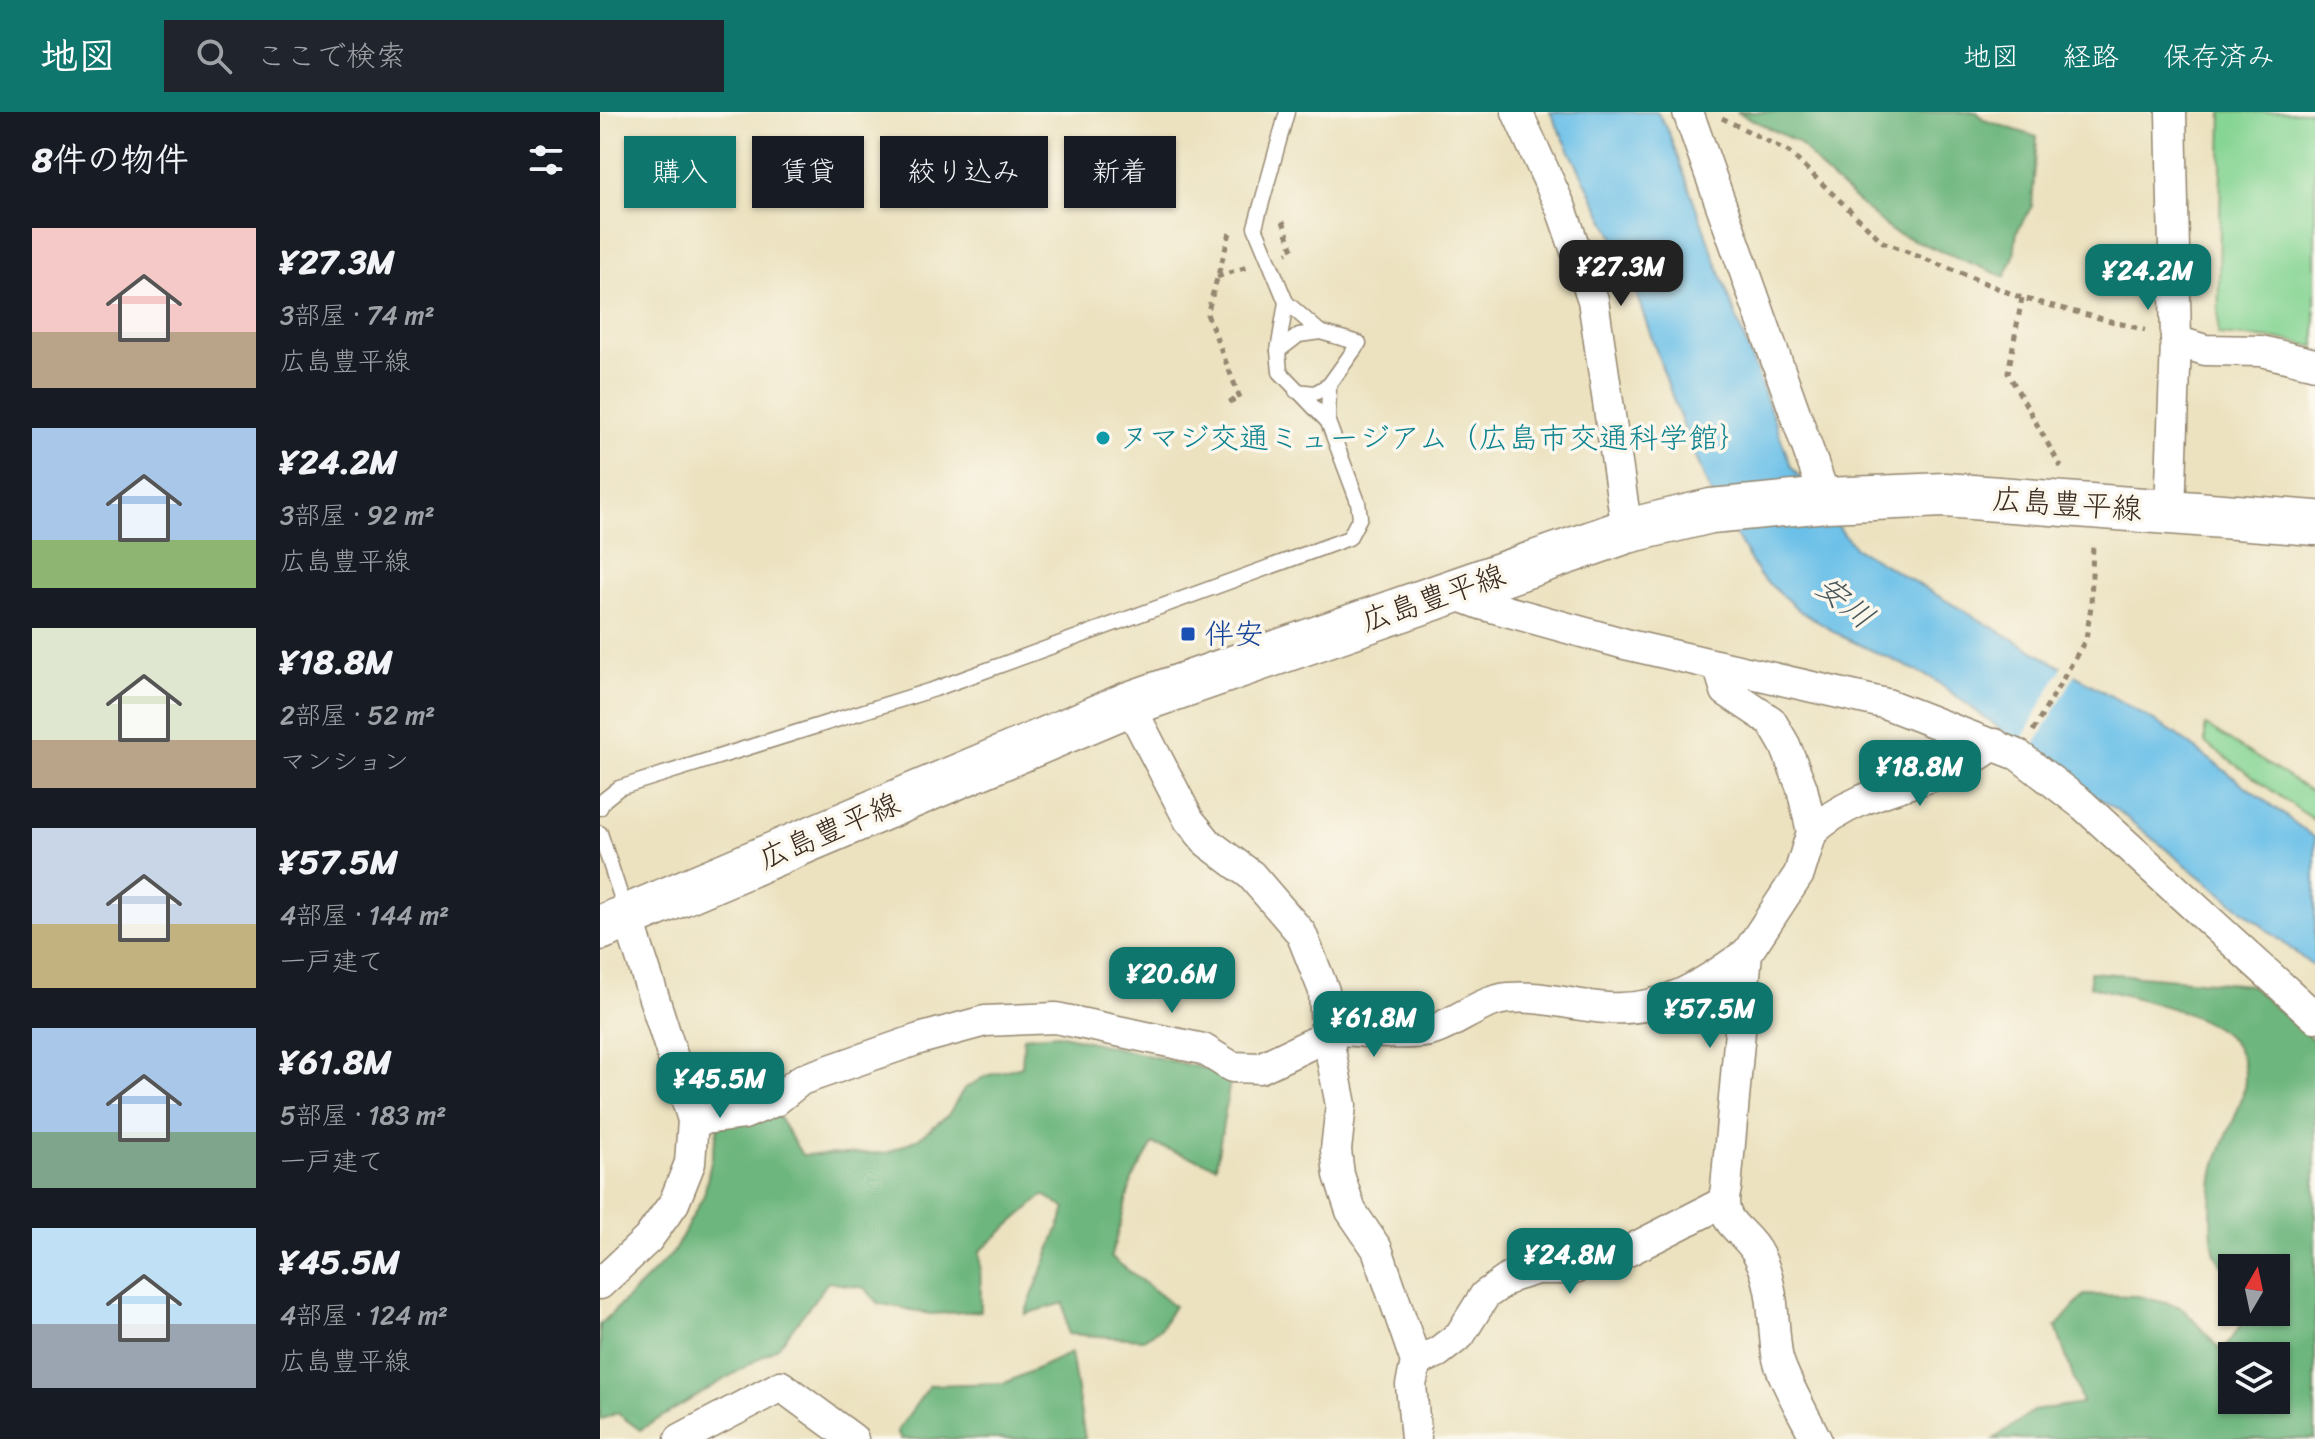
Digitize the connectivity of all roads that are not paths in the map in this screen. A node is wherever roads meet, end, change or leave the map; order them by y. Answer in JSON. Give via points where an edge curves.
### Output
{"nodes":[{"id":1,"x":1287,"y":112,"type":"edge"},
{"id":2,"x":1517,"y":112,"type":"edge"},
{"id":3,"x":1688,"y":112,"type":"edge"},
{"id":4,"x":2171,"y":112,"type":"edge"},
{"id":5,"x":1286,"y":302,"type":"junction"},
{"id":6,"x":1320,"y":332,"type":"junction"},
{"id":7,"x":2176,"y":341,"type":"junction"},
{"id":8,"x":1278,"y":351,"type":"junction"},
{"id":9,"x":2315,"y":364,"type":"edge"},
{"id":10,"x":1329,"y":385,"type":"junction"},
{"id":11,"x":1296,"y":391,"type":"junction"},
{"id":12,"x":1328,"y":422,"type":"junction"},
{"id":13,"x":1826,"y":500,"type":"junction"},
{"id":14,"x":2170,"y":512,"type":"junction"},
{"id":15,"x":2315,"y":523,"type":"edge"},
{"id":16,"x":1627,"y":531,"type":"junction"},
{"id":17,"x":1449,"y":592,"type":"junction"},
{"id":18,"x":1719,"y":668,"type":"junction"},
{"id":19,"x":1129,"y":704,"type":"junction"},
{"id":20,"x":1995,"y":744,"type":"junction"},
{"id":21,"x":600,"y":808,"type":"edge"},
{"id":22,"x":1812,"y":832,"type":"junction"},
{"id":23,"x":600,"y":833,"type":"edge"},
{"id":24,"x":614,"y":922,"type":"edge"},
{"id":25,"x":1747,"y":953,"type":"junction"},
{"id":26,"x":2315,"y":1017,"type":"edge"},
{"id":27,"x":1326,"y":1029,"type":"junction"},
{"id":28,"x":693,"y":1120,"type":"junction"},
{"id":29,"x":1722,"y":1203,"type":"junction"},
{"id":30,"x":600,"y":1284,"type":"edge"},
{"id":31,"x":1416,"y":1362,"type":"junction"},
{"id":32,"x":680,"y":1439,"type":"edge"},
{"id":33,"x":853,"y":1439,"type":"edge"},
{"id":34,"x":1416,"y":1439,"type":"edge"},
{"id":35,"x":1816,"y":1439,"type":"edge"}],
"edges":[{"from":1,"to":5,"type":"lane","via":[[1255,227]]},
{"from":2,"to":16,"type":"street","via":[[1561,208],[1593,300]]},
{"from":3,"to":13,"type":"street"},
{"from":4,"to":7,"type":"street"},
{"from":5,"to":6,"type":"lane"},
{"from":5,"to":8,"type":"lane"},
{"from":6,"to":8,"type":"lane","via":[[1299,335]]},
{"from":6,"to":10,"type":"lane","via":[[1359,343]]},
{"from":7,"to":9,"type":"street","via":[[2205,350],[2261,351]]},
{"from":7,"to":14,"type":"street"},
{"from":8,"to":11,"type":"lane","via":[[1280,372]]},
{"from":10,"to":11,"type":"lane","via":[[1315,393]]},
{"from":10,"to":12,"type":"lane"},
{"from":11,"to":12,"type":"lane"},
{"from":12,"to":21,"type":"lane","via":[[1358,502],[1360,517],[1349,538],[935,689],[619,788]]},
{"from":13,"to":14,"type":"main road","name":"広島豊平線","via":[[1945,495]]},
{"from":13,"to":16,"type":"main road","name":"広島豊平線","via":[[1711,511]]},
{"from":14,"to":15,"type":"main road","name":"広島豊平線"},
{"from":16,"to":17,"type":"main road","name":"広島豊平線"},
{"from":17,"to":18,"type":"street"},
{"from":17,"to":19,"type":"main road","name":"広島豊平線"},
{"from":18,"to":20,"type":"street","via":[[1887,704]]},
{"from":18,"to":22,"type":"street","via":[[1726,691],[1771,721],[1785,745]]},
{"from":19,"to":24,"type":"main road","name":"広島豊平線"},
{"from":19,"to":27,"type":"street","via":[[1189,820],[1208,843],[1251,875],[1301,933],[1324,991]]},
{"from":20,"to":22,"type":"street","via":[[1969,762],[1826,818]]},
{"from":20,"to":26,"type":"street","via":[[2018,755],[2083,805]]},
{"from":22,"to":25,"type":"street","via":[[1799,874]]},
{"from":23,"to":24,"type":"lane"},
{"from":24,"to":28,"type":"street"},
{"from":25,"to":27,"type":"street","via":[[1679,996],[1636,1008],[1506,998],[1433,1031]]},
{"from":25,"to":29,"type":"street"},
{"from":27,"to":28,"type":"street","via":[[1319,1040],[1260,1068],[1232,1067],[1203,1049],[1056,1018],[985,1021],[801,1080],[775,1101],[744,1114]]},
{"from":27,"to":31,"type":"street","via":[[1341,1105],[1339,1175],[1351,1211],[1377,1249]]},
{"from":28,"to":30,"type":"street","via":[[690,1163],[674,1203],[648,1239]]},
{"from":29,"to":31,"type":"street","via":[[1628,1251],[1571,1269],[1537,1269],[1511,1277],[1485,1295],[1460,1335]]},
{"from":29,"to":35,"type":"street","via":[[1731,1224],[1758,1253],[1772,1289],[1778,1357]]},
{"from":31,"to":34,"type":"street","via":[[1411,1385]]},
{"from":32,"to":33,"type":"street","via":[[781,1386]]}]}
